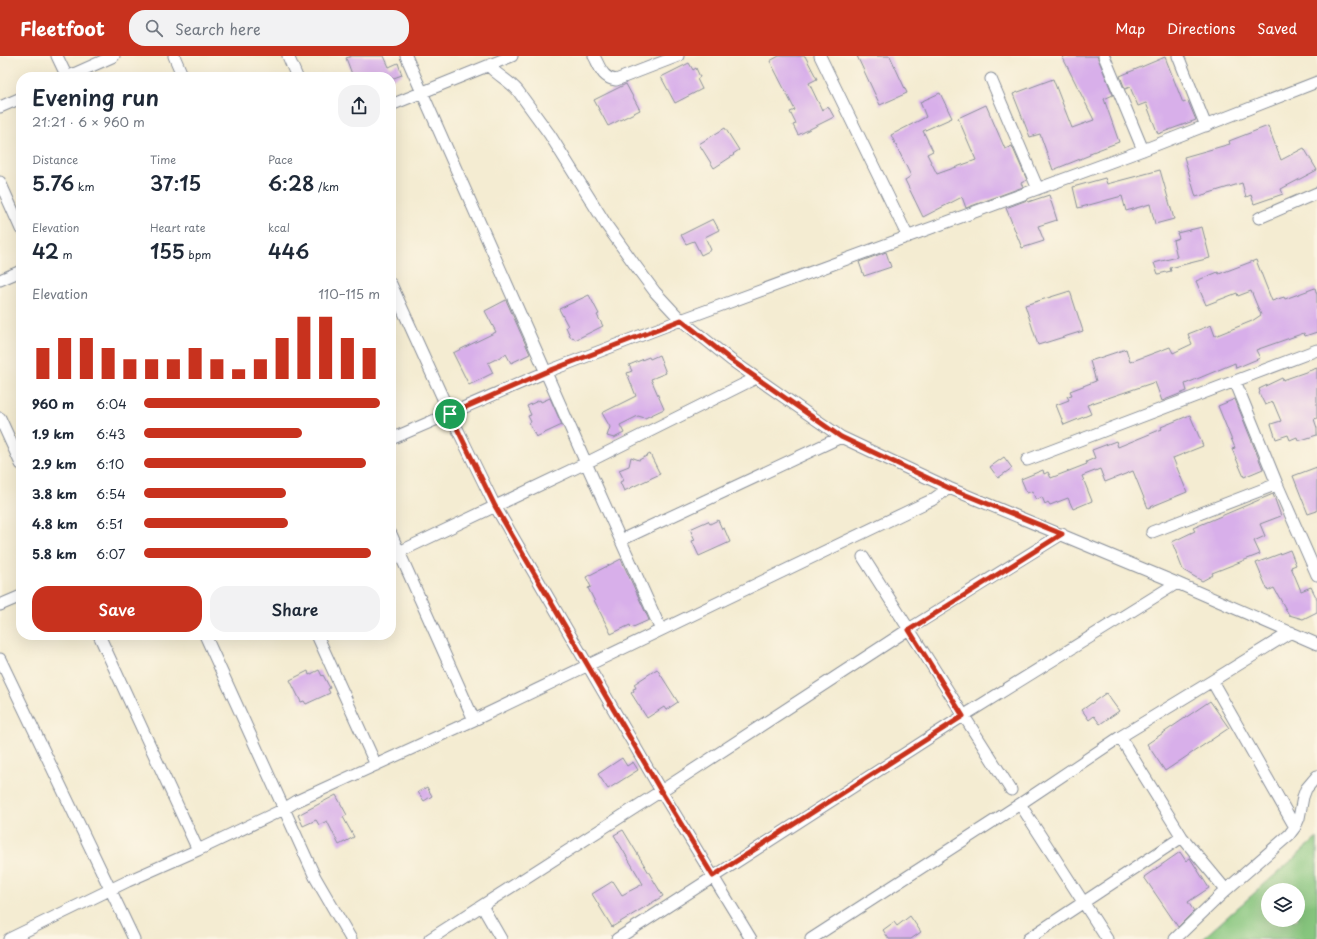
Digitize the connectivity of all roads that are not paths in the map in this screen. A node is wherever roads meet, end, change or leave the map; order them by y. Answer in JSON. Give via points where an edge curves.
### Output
{"nodes":[{"id":1,"x":57,"y":56,"type":"edge"},
{"id":2,"x":114,"y":56,"type":"edge"},
{"id":3,"x":174,"y":56,"type":"edge"},
{"id":4,"x":288,"y":56,"type":"edge"},
{"id":5,"x":406,"y":56,"type":"edge"},
{"id":6,"x":594,"y":56,"type":"edge"},
{"id":7,"x":678,"y":56,"type":"edge"},
{"id":8,"x":820,"y":56,"type":"edge"},
{"id":9,"x":1104,"y":56,"type":"edge"},
{"id":10,"x":1178,"y":56,"type":"edge"},
{"id":11,"x":507,"y":57,"type":"edge"},
{"id":12,"x":489,"y":66,"type":"junction"},
{"id":13,"x":65,"y":72,"type":"edge"},
{"id":14,"x":78,"y":72,"type":"edge"},
{"id":15,"x":181,"y":72,"type":"edge"},
{"id":16,"x":295,"y":72,"type":"edge"},
{"id":17,"x":991,"y":79,"type":"dead end"},
{"id":18,"x":1317,"y":82,"type":"edge"},
{"id":19,"x":422,"y":92,"type":"junction"},
{"id":20,"x":16,"y":100,"type":"edge"},
{"id":21,"x":396,"y":103,"type":"edge"},
{"id":22,"x":0,"y":107,"type":"edge"},
{"id":23,"x":1206,"y":126,"type":"junction"},
{"id":24,"x":1142,"y":150,"type":"junction"},
{"id":25,"x":0,"y":182,"type":"edge"},
{"id":26,"x":1038,"y":189,"type":"junction"},
{"id":27,"x":1317,"y":193,"type":"edge"},
{"id":28,"x":16,"y":218,"type":"edge"},
{"id":29,"x":1259,"y":218,"type":"dead end"},
{"id":30,"x":908,"y":237,"type":"junction"},
{"id":31,"x":16,"y":273,"type":"edge"},
{"id":32,"x":0,"y":280,"type":"edge"},
{"id":33,"x":396,"y":295,"type":"edge"},
{"id":34,"x":681,"y":320,"type":"junction"},
{"id":35,"x":1317,"y":350,"type":"edge"},
{"id":36,"x":546,"y":372,"type":"junction"},
{"id":37,"x":756,"y":378,"type":"junction"},
{"id":38,"x":1235,"y":381,"type":"junction"},
{"id":39,"x":450,"y":414,"type":"junction"},
{"id":40,"x":0,"y":418,"type":"edge"},
{"id":41,"x":396,"y":437,"type":"edge"},
{"id":42,"x":841,"y":437,"type":"junction"},
{"id":43,"x":16,"y":453,"type":"edge"},
{"id":44,"x":1027,"y":460,"type":"dead end"},
{"id":45,"x":586,"y":463,"type":"junction"},
{"id":46,"x":1277,"y":484,"type":"junction"},
{"id":47,"x":949,"y":488,"type":"junction"},
{"id":48,"x":495,"y":506,"type":"junction"},
{"id":49,"x":1152,"y":532,"type":"dead end"},
{"id":50,"x":1062,"y":534,"type":"junction"},
{"id":51,"x":620,"y":540,"type":"junction"},
{"id":52,"x":396,"y":544,"type":"edge"},
{"id":53,"x":400,"y":552,"type":"junction"},
{"id":54,"x":863,"y":558,"type":"dead end"},
{"id":55,"x":1317,"y":575,"type":"edge"},
{"id":56,"x":1177,"y":583,"type":"junction"},
{"id":57,"x":16,"y":598,"type":"edge"},
{"id":58,"x":0,"y":605,"type":"edge"},
{"id":59,"x":661,"y":630,"type":"junction"},
{"id":60,"x":909,"y":630,"type":"junction"},
{"id":61,"x":1291,"y":632,"type":"junction"},
{"id":62,"x":101,"y":640,"type":"edge"},
{"id":63,"x":207,"y":640,"type":"edge"},
{"id":64,"x":319,"y":640,"type":"edge"},
{"id":65,"x":1317,"y":644,"type":"edge"},
{"id":66,"x":0,"y":659,"type":"edge"},
{"id":67,"x":589,"y":665,"type":"junction"},
{"id":68,"x":1212,"y":682,"type":"junction"},
{"id":69,"x":963,"y":716,"type":"junction"},
{"id":70,"x":474,"y":720,"type":"junction"},
{"id":71,"x":1120,"y":738,"type":"junction"},
{"id":72,"x":376,"y":765,"type":"junction"},
{"id":73,"x":1317,"y":776,"type":"edge"},
{"id":74,"x":1011,"y":790,"type":"dead end"},
{"id":75,"x":661,"y":791,"type":"junction"},
{"id":76,"x":1020,"y":804,"type":"junction"},
{"id":77,"x":284,"y":809,"type":"junction"},
{"id":78,"x":1295,"y":827,"type":"junction"},
{"id":79,"x":1182,"y":836,"type":"junction"},
{"id":80,"x":198,"y":850,"type":"junction"},
{"id":81,"x":713,"y":876,"type":"junction"},
{"id":82,"x":110,"y":889,"type":"junction"},
{"id":83,"x":1226,"y":890,"type":"junction"},
{"id":84,"x":1084,"y":902,"type":"junction"},
{"id":85,"x":482,"y":906,"type":"junction"},
{"id":86,"x":9,"y":939,"type":"edge"},
{"id":87,"x":134,"y":939,"type":"edge"},
{"id":88,"x":351,"y":939,"type":"edge"},
{"id":89,"x":430,"y":939,"type":"edge"},
{"id":90,"x":501,"y":939,"type":"edge"},
{"id":91,"x":617,"y":939,"type":"edge"},
{"id":92,"x":751,"y":939,"type":"edge"},
{"id":93,"x":811,"y":939,"type":"edge"},
{"id":94,"x":1028,"y":939,"type":"edge"},
{"id":95,"x":1107,"y":939,"type":"edge"},
{"id":96,"x":1175,"y":939,"type":"edge"}],
"edges":[{"from":1,"to":13,"type":"street"},
{"from":2,"to":14,"type":"street"},
{"from":3,"to":15,"type":"street"},
{"from":4,"to":16,"type":"street"},
{"from":5,"to":19,"type":"street"},
{"from":6,"to":7,"type":"street","via":[[605,76],[616,80]]},
{"from":8,"to":30,"type":"street"},
{"from":9,"to":24,"type":"street"},
{"from":10,"to":23,"type":"street"},
{"from":11,"to":12,"type":"street"},
{"from":12,"to":19,"type":"street"},
{"from":12,"to":34,"type":"street","via":[[518,91],[550,135],[635,266]]},
{"from":17,"to":26,"type":"street"},
{"from":18,"to":23,"type":"street"},
{"from":19,"to":21,"type":"street"},
{"from":19,"to":36,"type":"street"},
{"from":20,"to":22,"type":"street"},
{"from":23,"to":24,"type":"street"},
{"from":24,"to":26,"type":"street"},
{"from":25,"to":28,"type":"street"},
{"from":26,"to":30,"type":"street"},
{"from":27,"to":29,"type":"street"},
{"from":30,"to":34,"type":"street"},
{"from":31,"to":32,"type":"street"},
{"from":33,"to":39,"type":"street"},
{"from":34,"to":36,"type":"street"},
{"from":34,"to":37,"type":"street"},
{"from":35,"to":38,"type":"street"},
{"from":36,"to":39,"type":"street"},
{"from":36,"to":45,"type":"street"},
{"from":37,"to":42,"type":"street"},
{"from":37,"to":45,"type":"street"},
{"from":38,"to":44,"type":"street"},
{"from":38,"to":46,"type":"street"},
{"from":39,"to":41,"type":"street"},
{"from":39,"to":48,"type":"street"},
{"from":40,"to":43,"type":"street"},
{"from":42,"to":47,"type":"street"},
{"from":42,"to":51,"type":"street"},
{"from":45,"to":48,"type":"street"},
{"from":45,"to":51,"type":"street"},
{"from":46,"to":49,"type":"street"},
{"from":46,"to":55,"type":"street"},
{"from":47,"to":50,"type":"street"},
{"from":47,"to":59,"type":"street","via":[[922,505]]},
{"from":48,"to":53,"type":"street"},
{"from":48,"to":67,"type":"street"},
{"from":50,"to":56,"type":"street"},
{"from":50,"to":60,"type":"street"},
{"from":51,"to":59,"type":"street"},
{"from":52,"to":53,"type":"street"},
{"from":53,"to":70,"type":"street"},
{"from":54,"to":60,"type":"street"},
{"from":56,"to":61,"type":"street"},
{"from":56,"to":69,"type":"street"},
{"from":57,"to":58,"type":"street"},
{"from":59,"to":67,"type":"street"},
{"from":60,"to":69,"type":"street"},
{"from":60,"to":75,"type":"street"},
{"from":61,"to":65,"type":"street"},
{"from":61,"to":68,"type":"street"},
{"from":62,"to":80,"type":"street"},
{"from":63,"to":77,"type":"street"},
{"from":64,"to":72,"type":"street"},
{"from":66,"to":82,"type":"street"},
{"from":67,"to":70,"type":"street"},
{"from":67,"to":75,"type":"street"},
{"from":68,"to":71,"type":"street"},
{"from":68,"to":78,"type":"street"},
{"from":69,"to":74,"type":"street"},
{"from":69,"to":81,"type":"street"},
{"from":70,"to":72,"type":"street"},
{"from":71,"to":76,"type":"street"},
{"from":71,"to":79,"type":"street"},
{"from":72,"to":77,"type":"street","via":[[297,800]]},
{"from":73,"to":78,"type":"street","via":[[1306,789]]},
{"from":75,"to":81,"type":"street"},
{"from":75,"to":85,"type":"street"},
{"from":76,"to":84,"type":"street"},
{"from":76,"to":93,"type":"street"},
{"from":77,"to":80,"type":"street"},
{"from":77,"to":88,"type":"street","via":[[315,877]]},
{"from":78,"to":83,"type":"street"},
{"from":79,"to":83,"type":"street"},
{"from":79,"to":84,"type":"street"},
{"from":80,"to":82,"type":"street"},
{"from":81,"to":91,"type":"street"},
{"from":81,"to":92,"type":"street"},
{"from":82,"to":86,"type":"street"},
{"from":82,"to":87,"type":"street"},
{"from":83,"to":96,"type":"street"},
{"from":84,"to":94,"type":"street"},
{"from":84,"to":95,"type":"street"},
{"from":85,"to":89,"type":"street"},
{"from":85,"to":90,"type":"street"}]}
